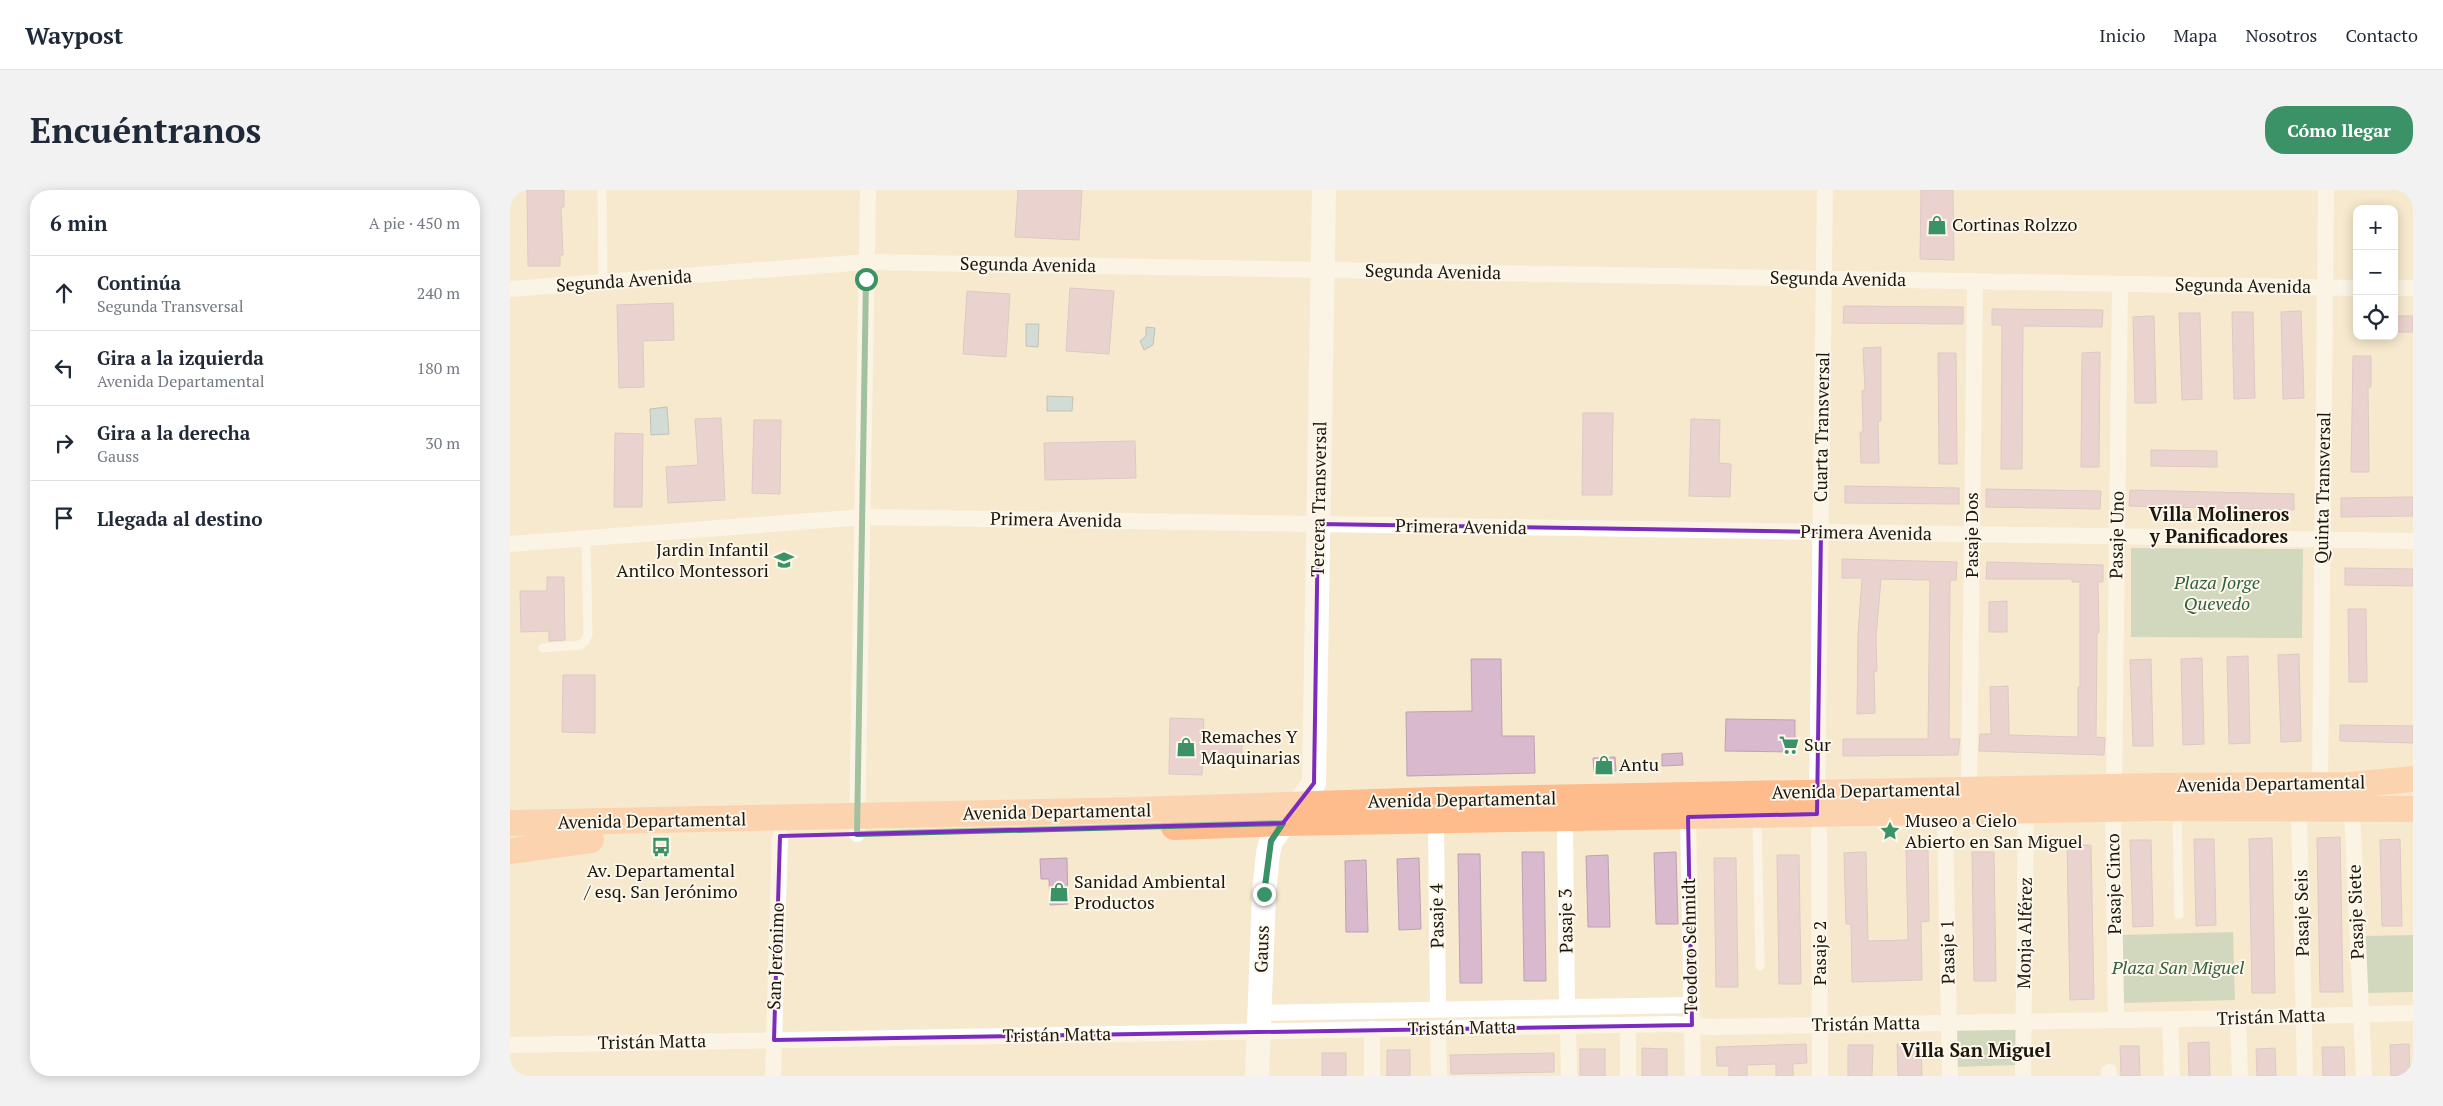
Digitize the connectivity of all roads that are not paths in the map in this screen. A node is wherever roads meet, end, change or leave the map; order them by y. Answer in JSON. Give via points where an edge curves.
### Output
{"nodes":[{"id":1,"x":602,"y":190,"type":"edge"},
{"id":2,"x":868,"y":190,"type":"edge"},
{"id":3,"x":1324,"y":190,"type":"edge"},
{"id":4,"x":1825,"y":190,"type":"edge"},
{"id":5,"x":2326,"y":190,"type":"edge"},
{"id":6,"x":867,"y":262,"type":"junction"},
{"id":7,"x":1322,"y":270,"type":"junction"},
{"id":8,"x":1824,"y":278,"type":"junction"},
{"id":9,"x":1975,"y":281,"type":"junction"},
{"id":10,"x":603,"y":282,"type":"junction"},
{"id":11,"x":2120,"y":284,"type":"junction"},
{"id":12,"x":2325,"y":287,"type":"junction"},
{"id":13,"x":2353,"y":288,"type":"edge"},
{"id":14,"x":2398,"y":288,"type":"edge"},
{"id":15,"x":2413,"y":288,"type":"edge"},
{"id":16,"x":510,"y":290,"type":"edge"},
{"id":17,"x":864,"y":518,"type":"junction"},
{"id":18,"x":1318,"y":524,"type":"junction"},
{"id":19,"x":1821,"y":532,"type":"junction"},
{"id":20,"x":1972,"y":534,"type":"junction"},
{"id":21,"x":2117,"y":537,"type":"junction"},
{"id":22,"x":586,"y":538,"type":"junction"},
{"id":23,"x":2322,"y":540,"type":"junction"},
{"id":24,"x":2413,"y":541,"type":"edge"},
{"id":25,"x":510,"y":544,"type":"edge"},
{"id":26,"x":543,"y":648,"type":"dead end"},
{"id":27,"x":2413,"y":779,"type":"edge"},
{"id":28,"x":2320,"y":785,"type":"junction"},
{"id":29,"x":1969,"y":789,"type":"junction"},
{"id":30,"x":2114,"y":798,"type":"junction"},
{"id":31,"x":2026,"y":800,"type":"junction"},
{"id":32,"x":1301,"y":803,"type":"junction"},
{"id":33,"x":2177,"y":808,"type":"junction"},
{"id":34,"x":2413,"y":809,"type":"edge"},
{"id":35,"x":2299,"y":810,"type":"junction"},
{"id":36,"x":2352,"y":810,"type":"junction"},
{"id":37,"x":1818,"y":812,"type":"junction"},
{"id":38,"x":1757,"y":816,"type":"junction"},
{"id":39,"x":1688,"y":817,"type":"junction"},
{"id":40,"x":1436,"y":822,"type":"junction"},
{"id":41,"x":510,"y":823,"type":"edge"},
{"id":42,"x":1283,"y":823,"type":"junction"},
{"id":43,"x":858,"y":825,"type":"junction"},
{"id":44,"x":1945,"y":828,"type":"dead end"},
{"id":45,"x":1565,"y":834,"type":"dead end"},
{"id":46,"x":780,"y":836,"type":"junction"},
{"id":47,"x":510,"y":840,"type":"edge"},
{"id":48,"x":591,"y":840,"type":"junction"},
{"id":49,"x":510,"y":851,"type":"edge"},
{"id":50,"x":2180,"y":915,"type":"dead end"},
{"id":51,"x":1760,"y":966,"type":"dead end"},
{"id":52,"x":1692,"y":1005,"type":"junction"},
{"id":53,"x":1567,"y":1007,"type":"junction"},
{"id":54,"x":1438,"y":1009,"type":"junction"},
{"id":55,"x":2413,"y":1013,"type":"edge"},
{"id":56,"x":2360,"y":1014,"type":"junction"},
{"id":57,"x":2304,"y":1016,"type":"junction"},
{"id":58,"x":2238,"y":1018,"type":"junction"},
{"id":59,"x":2170,"y":1019,"type":"junction"},
{"id":60,"x":2116,"y":1020,"type":"junction"},
{"id":61,"x":2023,"y":1021,"type":"junction"},
{"id":62,"x":1259,"y":1022,"type":"junction"},
{"id":63,"x":1950,"y":1022,"type":"junction"},
{"id":64,"x":1628,"y":1025,"type":"junction"},
{"id":65,"x":1692,"y":1025,"type":"junction"},
{"id":66,"x":1820,"y":1025,"type":"junction"},
{"id":67,"x":1568,"y":1026,"type":"junction"},
{"id":68,"x":1438,"y":1028,"type":"junction"},
{"id":69,"x":1372,"y":1029,"type":"junction"},
{"id":70,"x":774,"y":1040,"type":"junction"},
{"id":71,"x":510,"y":1045,"type":"edge"},
{"id":72,"x":773,"y":1076,"type":"edge"},
{"id":73,"x":1257,"y":1076,"type":"edge"},
{"id":74,"x":1372,"y":1076,"type":"edge"},
{"id":75,"x":1439,"y":1076,"type":"edge"},
{"id":76,"x":1569,"y":1076,"type":"edge"},
{"id":77,"x":1628,"y":1076,"type":"edge"},
{"id":78,"x":1693,"y":1076,"type":"edge"},
{"id":79,"x":1820,"y":1076,"type":"edge"},
{"id":80,"x":1950,"y":1076,"type":"edge"},
{"id":81,"x":2022,"y":1076,"type":"edge"},
{"id":82,"x":2172,"y":1076,"type":"edge"},
{"id":83,"x":2240,"y":1076,"type":"edge"},
{"id":84,"x":2306,"y":1076,"type":"edge"},
{"id":85,"x":2364,"y":1076,"type":"edge"}],
"edges":[{"from":1,"to":10,"type":"lane"},
{"from":2,"to":6,"type":"street"},
{"from":3,"to":7,"type":"street","name":"Tercera Transversal"},
{"from":4,"to":8,"type":"street","name":"Cuarta Transversal"},
{"from":5,"to":12,"type":"street","name":"Quinta Transversal"},
{"from":6,"to":7,"type":"street","name":"Segunda Avenida"},
{"from":6,"to":10,"type":"street","name":"Segunda Avenida"},
{"from":6,"to":17,"type":"street"},
{"from":7,"to":8,"type":"street","name":"Segunda Avenida"},
{"from":7,"to":18,"type":"street","name":"Tercera Transversal"},
{"from":8,"to":9,"type":"street","name":"Segunda Avenida"},
{"from":8,"to":19,"type":"street","name":"Cuarta Transversal"},
{"from":9,"to":11,"type":"street","name":"Segunda Avenida"},
{"from":9,"to":20,"type":"street","name":"Pasaje Dos"},
{"from":10,"to":16,"type":"street","name":"Segunda Avenida"},
{"from":11,"to":12,"type":"street","name":"Segunda Avenida"},
{"from":11,"to":21,"type":"street","name":"Pasaje Uno"},
{"from":12,"to":13,"type":"street","name":"Segunda Avenida"},
{"from":12,"to":23,"type":"street","name":"Quinta Transversal"},
{"from":14,"to":15,"type":"street"},
{"from":17,"to":18,"type":"street","name":"Primera Avenida"},
{"from":17,"to":22,"type":"street","name":"Primera Avenida"},
{"from":17,"to":43,"type":"street"},
{"from":18,"to":19,"type":"street","name":"Primera Avenida"},
{"from":18,"to":32,"type":"street","name":"Tercera Transversal","via":[[1314,783]]},
{"from":19,"to":20,"type":"street","name":"Primera Avenida"},
{"from":19,"to":37,"type":"street","name":"Cuarta Transversal"},
{"from":20,"to":21,"type":"street","name":"Primera Avenida"},
{"from":20,"to":29,"type":"street","name":"Pasaje Dos"},
{"from":21,"to":23,"type":"street","name":"Primera Avenida"},
{"from":21,"to":30,"type":"street","name":"Pasaje Uno"},
{"from":22,"to":25,"type":"street","name":"Primera Avenida"},
{"from":22,"to":26,"type":"lane","via":[[588,635],[580,645]]},
{"from":23,"to":24,"type":"street","name":"Primera Avenida"},
{"from":23,"to":28,"type":"street","name":"Quinta Transversal"},
{"from":27,"to":28,"type":"main road","name":"Avenida Departamental"},
{"from":28,"to":30,"type":"main road","name":"Avenida Departamental"},
{"from":29,"to":31,"type":"main road","name":"Avenida Departamental"},
{"from":29,"to":37,"type":"main road","name":"Avenida Departamental"},
{"from":30,"to":31,"type":"main road","name":"Avenida Departamental"},
{"from":30,"to":33,"type":"main road","name":"Avenida Departamental"},
{"from":30,"to":60,"type":"street","name":"Pasaje Cinco"},
{"from":31,"to":37,"type":"main road","name":"Avenida Departamental"},
{"from":31,"to":61,"type":"street","name":"Monja Alférez"},
{"from":32,"to":37,"type":"main road","name":"Avenida Departamental"},
{"from":32,"to":42,"type":"street","name":"Gauss"},
{"from":32,"to":43,"type":"main road","name":"Avenida Departamental"},
{"from":33,"to":35,"type":"main road","name":"Avenida Departamental"},
{"from":33,"to":50,"type":"lane"},
{"from":34,"to":36,"type":"main road","name":"Avenida Departamental"},
{"from":35,"to":36,"type":"main road","name":"Avenida Departamental"},
{"from":35,"to":57,"type":"street","name":"Pasaje Seis"},
{"from":36,"to":56,"type":"street","name":"Pasaje Siete"},
{"from":37,"to":38,"type":"main road","name":"Avenida Departamental"},
{"from":37,"to":66,"type":"street","name":"Pasaje 2"},
{"from":38,"to":39,"type":"main road","name":"Avenida Departamental"},
{"from":38,"to":51,"type":"lane"},
{"from":39,"to":40,"type":"main road","name":"Avenida Departamental"},
{"from":39,"to":52,"type":"street","name":"Teodoro Schmidt"},
{"from":40,"to":42,"type":"main road","name":"Avenida Departamental"},
{"from":40,"to":54,"type":"street","name":"Pasaje 4"},
{"from":41,"to":43,"type":"main road","name":"Avenida Departamental"},
{"from":42,"to":43,"type":"main road","name":"Avenida Departamental"},
{"from":42,"to":62,"type":"street","name":"Gauss","via":[[1271,841],[1268,853]]},
{"from":43,"to":46,"type":"main road","name":"Avenida Departamental"},
{"from":44,"to":63,"type":"street","name":"Pasaje 1"},
{"from":45,"to":53,"type":"street","name":"Pasaje 3"},
{"from":46,"to":48,"type":"main road","name":"Avenida Departamental"},
{"from":46,"to":70,"type":"street","name":"San Jerónimo"},
{"from":47,"to":48,"type":"main road","name":"Avenida Departamental"},
{"from":48,"to":49,"type":"main road"},
{"from":52,"to":53,"type":"street","name":"Tristán Matta"},
{"from":52,"to":65,"type":"street","name":"Teodoro Schmidt"},
{"from":53,"to":54,"type":"street","name":"Tristán Matta"},
{"from":54,"to":62,"type":"street","name":"Tristán Matta"},
{"from":55,"to":56,"type":"street","name":"Tristán Matta"},
{"from":56,"to":57,"type":"street","name":"Tristán Matta"},
{"from":56,"to":85,"type":"street","name":"Pasaje Siete"},
{"from":57,"to":58,"type":"street","name":"Tristán Matta"},
{"from":57,"to":84,"type":"street","name":"Pasaje Seis"},
{"from":58,"to":59,"type":"street","name":"Tristán Matta"},
{"from":58,"to":83,"type":"street"},
{"from":59,"to":60,"type":"street","name":"Tristán Matta"},
{"from":59,"to":82,"type":"street"},
{"from":60,"to":61,"type":"street","name":"Tristán Matta"},
{"from":61,"to":63,"type":"street","name":"Tristán Matta"},
{"from":61,"to":81,"type":"street","name":"Monja Alférez"},
{"from":62,"to":69,"type":"street","name":"Tristán Matta"},
{"from":62,"to":70,"type":"street","name":"Tristán Matta"},
{"from":62,"to":73,"type":"street","name":"Gauss"},
{"from":63,"to":66,"type":"street","name":"Tristán Matta"},
{"from":63,"to":80,"type":"street","name":"Pasaje 1"},
{"from":64,"to":65,"type":"street","name":"Tristán Matta"},
{"from":64,"to":67,"type":"street","name":"Tristán Matta"},
{"from":64,"to":77,"type":"street"},
{"from":65,"to":66,"type":"street","name":"Tristán Matta"},
{"from":65,"to":78,"type":"street","name":"Teodoro Schmidt"},
{"from":66,"to":79,"type":"street","name":"Pasaje 2"},
{"from":67,"to":68,"type":"street","name":"Tristán Matta"},
{"from":67,"to":76,"type":"street"},
{"from":68,"to":69,"type":"street","name":"Tristán Matta"},
{"from":68,"to":75,"type":"street"},
{"from":69,"to":74,"type":"street"},
{"from":70,"to":71,"type":"street","name":"Tristán Matta"},
{"from":70,"to":72,"type":"street","name":"San Jerónimo"}]}
